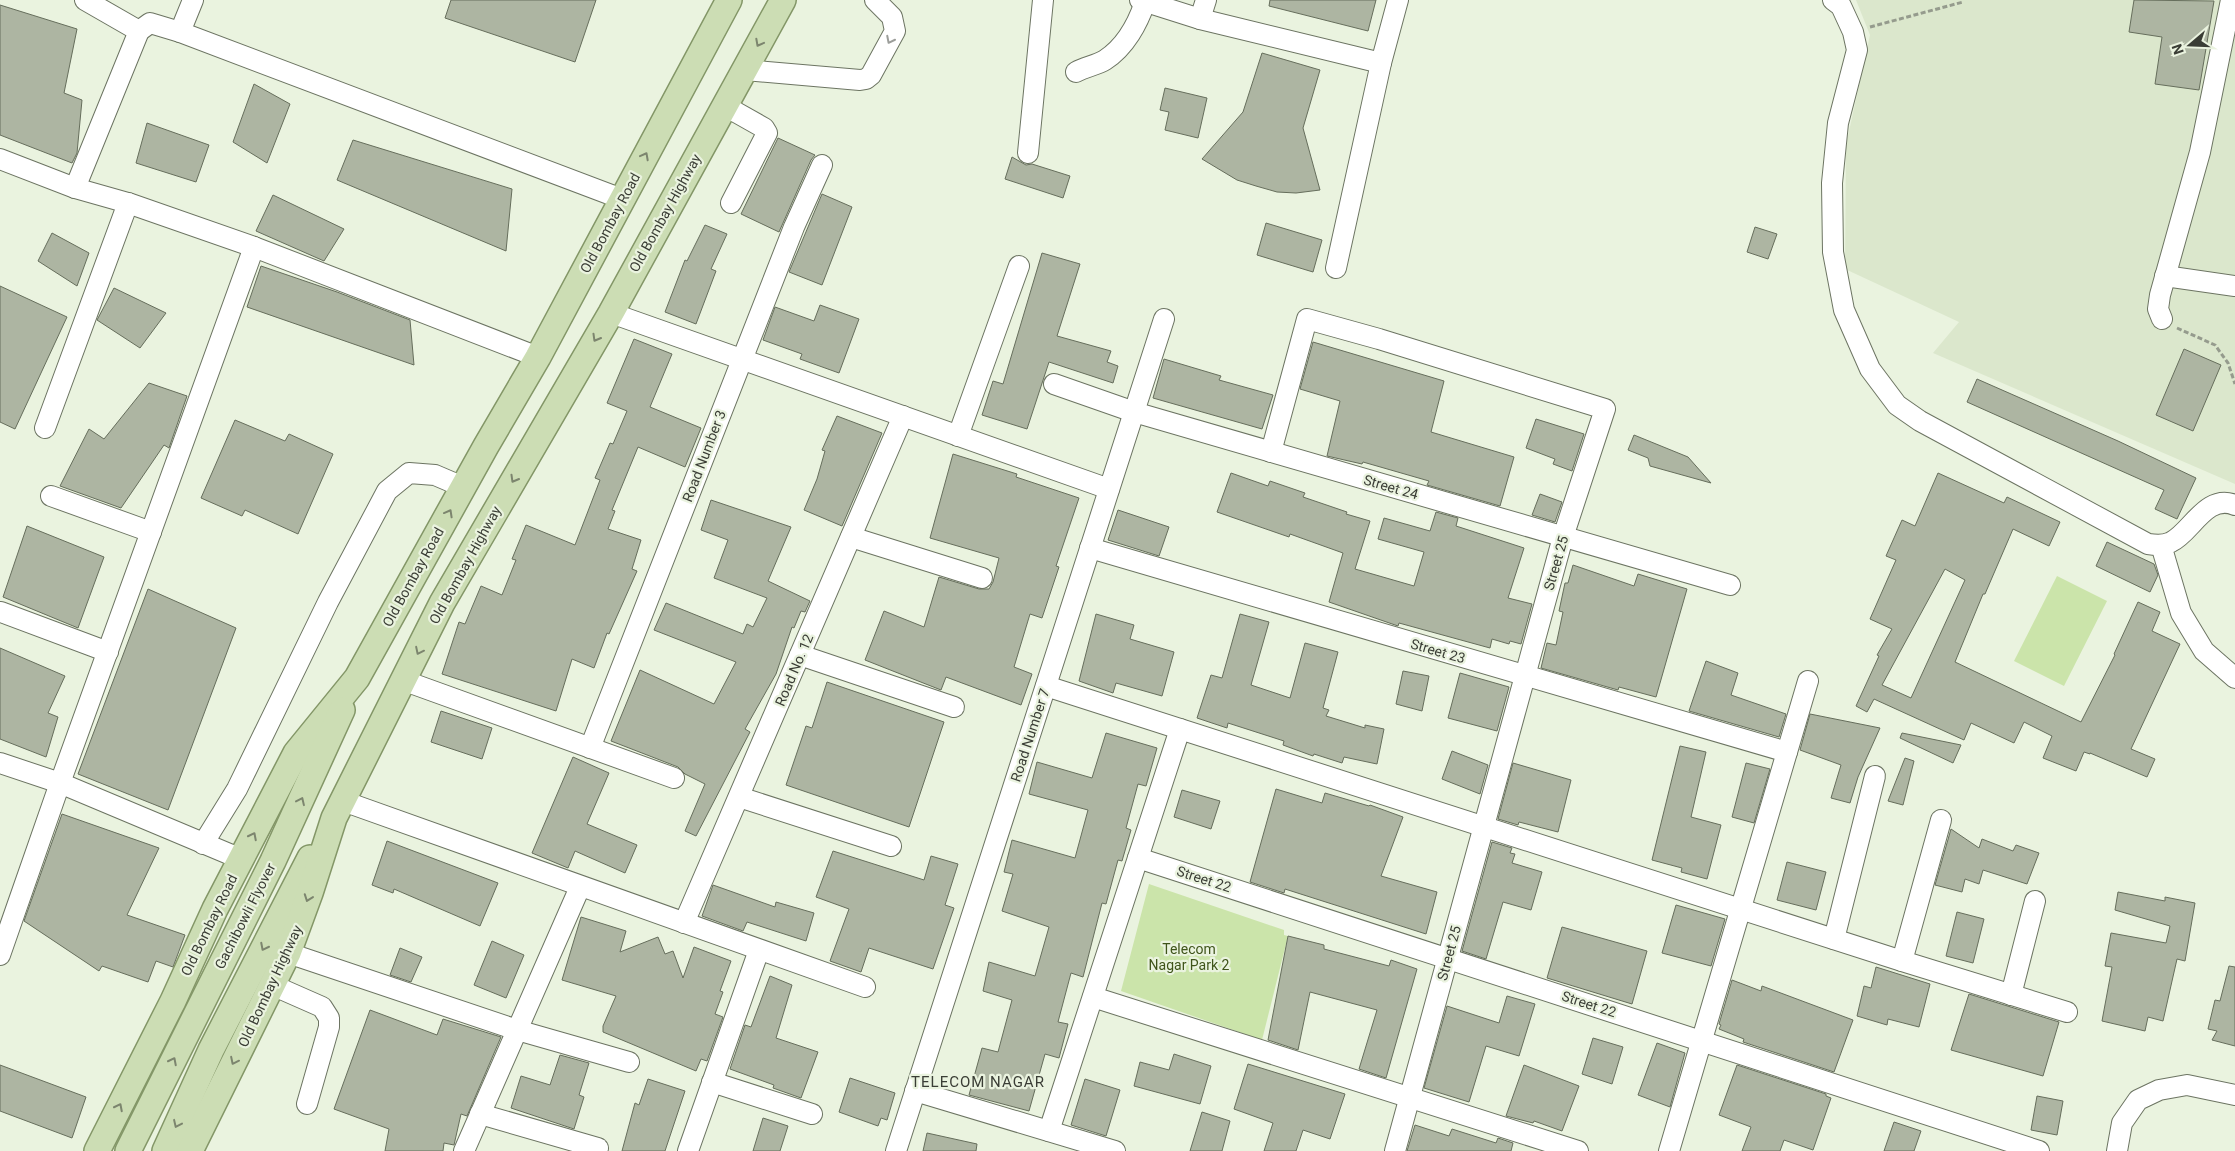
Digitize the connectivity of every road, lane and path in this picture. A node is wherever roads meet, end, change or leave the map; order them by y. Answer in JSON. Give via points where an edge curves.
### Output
{"nodes":[{"id":1,"x":85,"y":0,"type":"edge"},
{"id":2,"x":193,"y":0,"type":"edge"},
{"id":3,"x":729,"y":0,"type":"edge"},
{"id":4,"x":783,"y":0,"type":"edge"},
{"id":5,"x":875,"y":0,"type":"edge"},
{"id":6,"x":1043,"y":0,"type":"edge"},
{"id":7,"x":1206,"y":0,"type":"edge"},
{"id":8,"x":1398,"y":0,"type":"edge"},
{"id":9,"x":1833,"y":0,"type":"edge"},
{"id":10,"x":2231,"y":0,"type":"edge"},
{"id":11,"x":1142,"y":1,"type":"edge"},
{"id":12,"x":1962,"y":2,"type":"dead end"},
{"id":13,"x":1200,"y":19,"type":"junction"},
{"id":14,"x":139,"y":30,"type":"junction"},
{"id":15,"x":180,"y":32,"type":"junction"},
{"id":16,"x":1853,"y":32,"type":"junction"},
{"id":17,"x":1381,"y":62,"type":"junction"},
{"id":18,"x":745,"y":70,"type":"junction"},
{"id":19,"x":1076,"y":72,"type":"dead end"},
{"id":20,"x":725,"y":106,"type":"junction"},
{"id":21,"x":1028,"y":153,"type":"dead end"},
{"id":22,"x":0,"y":159,"type":"edge"},
{"id":23,"x":822,"y":165,"type":"dead end"},
{"id":24,"x":75,"y":188,"type":"junction"},
{"id":25,"x":622,"y":200,"type":"junction"},
{"id":26,"x":128,"y":203,"type":"junction"},
{"id":27,"x":731,"y":203,"type":"dead end"},
{"id":28,"x":254,"y":247,"type":"junction"},
{"id":29,"x":1019,"y":266,"type":"dead end"},
{"id":30,"x":1336,"y":268,"type":"dead end"},
{"id":31,"x":2165,"y":276,"type":"junction"},
{"id":32,"x":2235,"y":286,"type":"edge"},
{"id":33,"x":611,"y":312,"type":"junction"},
{"id":34,"x":1164,"y":319,"type":"dead end"},
{"id":35,"x":2162,"y":319,"type":"joint"},
{"id":36,"x":538,"y":357,"type":"junction"},
{"id":37,"x":742,"y":359,"type":"junction"},
{"id":38,"x":1054,"y":384,"type":"dead end"},
{"id":39,"x":2235,"y":384,"type":"edge"},
{"id":40,"x":1134,"y":412,"type":"junction"},
{"id":41,"x":903,"y":416,"type":"junction"},
{"id":42,"x":45,"y":428,"type":"dead end"},
{"id":43,"x":958,"y":436,"type":"junction"},
{"id":44,"x":1271,"y":452,"type":"junction"},
{"id":45,"x":463,"y":487,"type":"junction"},
{"id":46,"x":1109,"y":490,"type":"junction"},
{"id":47,"x":51,"y":496,"type":"dead end"},
{"id":48,"x":2235,"y":505,"type":"edge"},
{"id":49,"x":151,"y":532,"type":"junction"},
{"id":50,"x":851,"y":537,"type":"junction"},
{"id":51,"x":1563,"y":537,"type":"junction"},
{"id":52,"x":2161,"y":545,"type":"junction"},
{"id":53,"x":1090,"y":548,"type":"junction"},
{"id":54,"x":982,"y":578,"type":"dead end"},
{"id":55,"x":1730,"y":585,"type":"dead end"},
{"id":56,"x":1,"y":612,"type":"edge"},
{"id":57,"x":108,"y":652,"type":"junction"},
{"id":58,"x":800,"y":655,"type":"junction"},
{"id":59,"x":1525,"y":676,"type":"junction"},
{"id":60,"x":357,"y":678,"type":"junction"},
{"id":61,"x":2235,"y":678,"type":"edge"},
{"id":62,"x":405,"y":681,"type":"junction"},
{"id":63,"x":1808,"y":681,"type":"dead end"},
{"id":64,"x":1046,"y":686,"type":"junction"},
{"id":65,"x":954,"y":707,"type":"dead end"},
{"id":66,"x":1180,"y":729,"type":"junction"},
{"id":67,"x":590,"y":748,"type":"junction"},
{"id":68,"x":1787,"y":752,"type":"junction"},
{"id":69,"x":0,"y":763,"type":"edge"},
{"id":70,"x":1875,"y":776,"type":"dead end"},
{"id":71,"x":674,"y":778,"type":"dead end"},
{"id":72,"x":60,"y":783,"type":"junction"},
{"id":73,"x":739,"y":797,"type":"junction"},
{"id":74,"x":338,"y":810,"type":"junction"},
{"id":75,"x":1942,"y":820,"type":"dead end"},
{"id":76,"x":1484,"y":827,"type":"junction"},
{"id":77,"x":203,"y":844,"type":"junction"},
{"id":78,"x":892,"y":846,"type":"dead end"},
{"id":79,"x":1138,"y":858,"type":"junction"},
{"id":80,"x":241,"y":859,"type":"junction"},
{"id":81,"x":580,"y":887,"type":"junction"},
{"id":82,"x":2035,"y":901,"type":"dead end"},
{"id":83,"x":1740,"y":909,"type":"junction"},
{"id":84,"x":6,"y":919,"type":"edge"},
{"id":85,"x":684,"y":923,"type":"junction"},
{"id":86,"x":1834,"y":939,"type":"junction"},
{"id":87,"x":759,"y":950,"type":"junction"},
{"id":88,"x":288,"y":953,"type":"junction"},
{"id":89,"x":0,"y":955,"type":"edge"},
{"id":90,"x":1448,"y":958,"type":"junction"},
{"id":91,"x":1902,"y":961,"type":"junction"},
{"id":92,"x":272,"y":985,"type":"junction"},
{"id":93,"x":866,"y":987,"type":"dead end"},
{"id":94,"x":2011,"y":995,"type":"junction"},
{"id":95,"x":1093,"y":997,"type":"junction"},
{"id":96,"x":2067,"y":1012,"type":"dead end"},
{"id":97,"x":517,"y":1030,"type":"junction"},
{"id":98,"x":1701,"y":1041,"type":"junction"},
{"id":99,"x":629,"y":1062,"type":"dead end"},
{"id":100,"x":712,"y":1082,"type":"junction"},
{"id":101,"x":915,"y":1091,"type":"junction"},
{"id":102,"x":2235,"y":1095,"type":"edge"},
{"id":103,"x":1410,"y":1097,"type":"junction"},
{"id":104,"x":307,"y":1104,"type":"dead end"},
{"id":105,"x":480,"y":1114,"type":"junction"},
{"id":106,"x":812,"y":1114,"type":"dead end"},
{"id":107,"x":1049,"y":1131,"type":"junction"},
{"id":108,"x":598,"y":1148,"type":"dead end"},
{"id":109,"x":97,"y":1151,"type":"edge"},
{"id":110,"x":128,"y":1151,"type":"edge"},
{"id":111,"x":164,"y":1151,"type":"edge"},
{"id":112,"x":190,"y":1151,"type":"edge"},
{"id":113,"x":464,"y":1151,"type":"edge"},
{"id":114,"x":688,"y":1151,"type":"edge"},
{"id":115,"x":896,"y":1151,"type":"edge"},
{"id":116,"x":1114,"y":1151,"type":"edge"},
{"id":117,"x":1395,"y":1151,"type":"edge"},
{"id":118,"x":1578,"y":1151,"type":"edge"},
{"id":119,"x":1669,"y":1151,"type":"edge"},
{"id":120,"x":2039,"y":1151,"type":"edge"},
{"id":121,"x":2117,"y":1151,"type":"edge"}],
"edges":[{"from":1,"to":14,"type":"street"},
{"from":2,"to":15,"type":"street"},
{"from":25,"to":3,"type":"main road","name":"Old Bombay Road","one_way":true},
{"from":4,"to":18,"type":"main road","name":"Old Bombay Highway","one_way":true},
{"from":5,"to":18,"type":"street","one_way":true,"via":[[892,17],[894,31],[875,69],[866,79]]},
{"from":6,"to":21,"type":"street"},
{"from":7,"to":13,"type":"street"},
{"from":8,"to":17,"type":"street"},
{"from":9,"to":16,"type":"street","via":[[1840,6]]},
{"from":10,"to":31,"type":"street","via":[[2200,152]]},
{"from":11,"to":13,"type":"street"},
{"from":11,"to":19,"type":"street","via":[[1140,19],[1121,44],[1105,60]]},
{"from":12,"to":16,"type":"path"},
{"from":13,"to":17,"type":"street"},
{"from":14,"to":15,"type":"street","via":[[150,23]]},
{"from":14,"to":24,"type":"street"},
{"from":15,"to":25,"type":"street"},
{"from":16,"to":52,"type":"street","via":[[1857,50],[1838,122],[1833,175],[1833,252],[1844,310],[1870,368],[1897,405],[1920,421],[2139,541]]},
{"from":17,"to":30,"type":"street"},
{"from":18,"to":20,"type":"main road","name":"Old Bombay Highway"},
{"from":20,"to":27,"type":"street","via":[[764,128],[767,133]]},
{"from":20,"to":33,"type":"main road","name":"Old Bombay Highway"},
{"from":22,"to":24,"type":"street"},
{"from":23,"to":37,"type":"street","name":"Road Number 3"},
{"from":24,"to":26,"type":"street"},
{"from":25,"to":36,"type":"main road","name":"Old Bombay Road"},
{"from":26,"to":28,"type":"street"},
{"from":26,"to":42,"type":"street"},
{"from":28,"to":36,"type":"street"},
{"from":28,"to":49,"type":"street"},
{"from":29,"to":43,"type":"street"},
{"from":31,"to":32,"type":"street"},
{"from":31,"to":35,"type":"street","via":[[2158,309]]},
{"from":33,"to":37,"type":"street"},
{"from":33,"to":62,"type":"main road","name":"Old Bombay Highway","one_way":true,"via":[[442,603]]},
{"from":34,"to":40,"type":"street","name":"Road Number 7"},
{"from":35,"to":39,"type":"path","via":[[2215,345],[2228,363]]},
{"from":36,"to":45,"type":"main road","name":"Old Bombay Road"},
{"from":37,"to":41,"type":"street"},
{"from":37,"to":67,"type":"street","name":"Road Number 3"},
{"from":38,"to":40,"type":"street","name":"Street 24"},
{"from":40,"to":44,"type":"street","name":"Street 24"},
{"from":40,"to":46,"type":"street","name":"Road Number 7"},
{"from":41,"to":43,"type":"street"},
{"from":41,"to":50,"type":"street","name":"Road No. 12"},
{"from":43,"to":46,"type":"street"},
{"from":44,"to":51,"type":"street","name":"Street 24"},
{"from":44,"to":51,"type":"street","name":"Street 25","via":[[1307,319],[1379,339],[1605,409]]},
{"from":60,"to":45,"type":"main road","name":"Old Bombay Road","one_way":true},
{"from":45,"to":77,"type":"street","via":[[435,475],[409,473],[387,491],[328,602],[237,789]]},
{"from":46,"to":53,"type":"street","name":"Road Number 7"},
{"from":47,"to":49,"type":"street"},
{"from":48,"to":52,"type":"street","via":[[2210,507],[2172,542]]},
{"from":49,"to":57,"type":"street"},
{"from":50,"to":54,"type":"street"},
{"from":50,"to":58,"type":"street","name":"Road No. 12"},
{"from":51,"to":55,"type":"street","name":"Street 24"},
{"from":51,"to":59,"type":"street","name":"Street 25"},
{"from":52,"to":61,"type":"street","via":[[2181,612],[2204,651]]},
{"from":53,"to":59,"type":"street","name":"Street 23"},
{"from":53,"to":64,"type":"street","name":"Road Number 7"},
{"from":56,"to":57,"type":"street"},
{"from":57,"to":72,"type":"street"},
{"from":58,"to":65,"type":"street"},
{"from":58,"to":73,"type":"street","name":"Road No. 12"},
{"from":59,"to":68,"type":"street","name":"Street 23"},
{"from":59,"to":76,"type":"street","name":"Street 25"},
{"from":80,"to":60,"type":"main road","name":"Old Bombay Road","one_way":true,"via":[[296,753]]},
{"from":110,"to":60,"type":"main road","name":"Gachibowli Flyover","one_way":true,"via":[[273,861]]},
{"from":62,"to":67,"type":"street"},
{"from":62,"to":74,"type":"main road","name":"Old Bombay Highway"},
{"from":63,"to":68,"type":"street"},
{"from":64,"to":66,"type":"street"},
{"from":64,"to":101,"type":"street","name":"Road Number 7"},
{"from":66,"to":76,"type":"street"},
{"from":66,"to":79,"type":"street"},
{"from":67,"to":71,"type":"street"},
{"from":68,"to":83,"type":"street"},
{"from":69,"to":72,"type":"street"},
{"from":70,"to":86,"type":"street"},
{"from":72,"to":77,"type":"street"},
{"from":72,"to":84,"type":"street"},
{"from":73,"to":78,"type":"street"},
{"from":73,"to":85,"type":"street","name":"Road No. 12"},
{"from":74,"to":81,"type":"street"},
{"from":74,"to":88,"type":"main road","name":"Old Bombay Highway","one_way":true},
{"from":74,"to":111,"type":"main road","one_way":true,"via":[[302,872],[211,1050]]},
{"from":75,"to":91,"type":"street"},
{"from":76,"to":83,"type":"street"},
{"from":76,"to":90,"type":"street","name":"Street 25"},
{"from":77,"to":80,"type":"street"},
{"from":79,"to":90,"type":"street","name":"Street 22"},
{"from":79,"to":95,"type":"street"},
{"from":109,"to":80,"type":"main road","name":"Old Bombay Road","one_way":true},
{"from":81,"to":85,"type":"street"},
{"from":81,"to":97,"type":"street"},
{"from":82,"to":94,"type":"street"},
{"from":83,"to":86,"type":"street"},
{"from":83,"to":98,"type":"street"},
{"from":84,"to":89,"type":"street"},
{"from":85,"to":87,"type":"street"},
{"from":86,"to":91,"type":"street"},
{"from":87,"to":93,"type":"street"},
{"from":87,"to":100,"type":"street"},
{"from":88,"to":92,"type":"main road","name":"Old Bombay Highway"},
{"from":88,"to":97,"type":"street"},
{"from":90,"to":98,"type":"street","name":"Street 22"},
{"from":90,"to":103,"type":"street","name":"Street 25"},
{"from":91,"to":94,"type":"street"},
{"from":92,"to":104,"type":"street","via":[[322,1008],[329,1018]]},
{"from":92,"to":112,"type":"main road","name":"Old Bombay Highway","one_way":true},
{"from":94,"to":96,"type":"street"},
{"from":95,"to":103,"type":"street"},
{"from":95,"to":107,"type":"street"},
{"from":97,"to":99,"type":"street"},
{"from":97,"to":105,"type":"street"},
{"from":98,"to":119,"type":"street"},
{"from":98,"to":120,"type":"street","name":"Street 22"},
{"from":100,"to":106,"type":"street"},
{"from":100,"to":114,"type":"street"},
{"from":101,"to":107,"type":"street"},
{"from":101,"to":115,"type":"street","name":"Road Number 7"},
{"from":102,"to":121,"type":"street","via":[[2187,1085],[2159,1090],[2138,1100],[2122,1123]]},
{"from":103,"to":117,"type":"street","name":"Street 25"},
{"from":103,"to":118,"type":"street"},
{"from":105,"to":108,"type":"street"},
{"from":105,"to":113,"type":"street"},
{"from":107,"to":116,"type":"street"}]}
